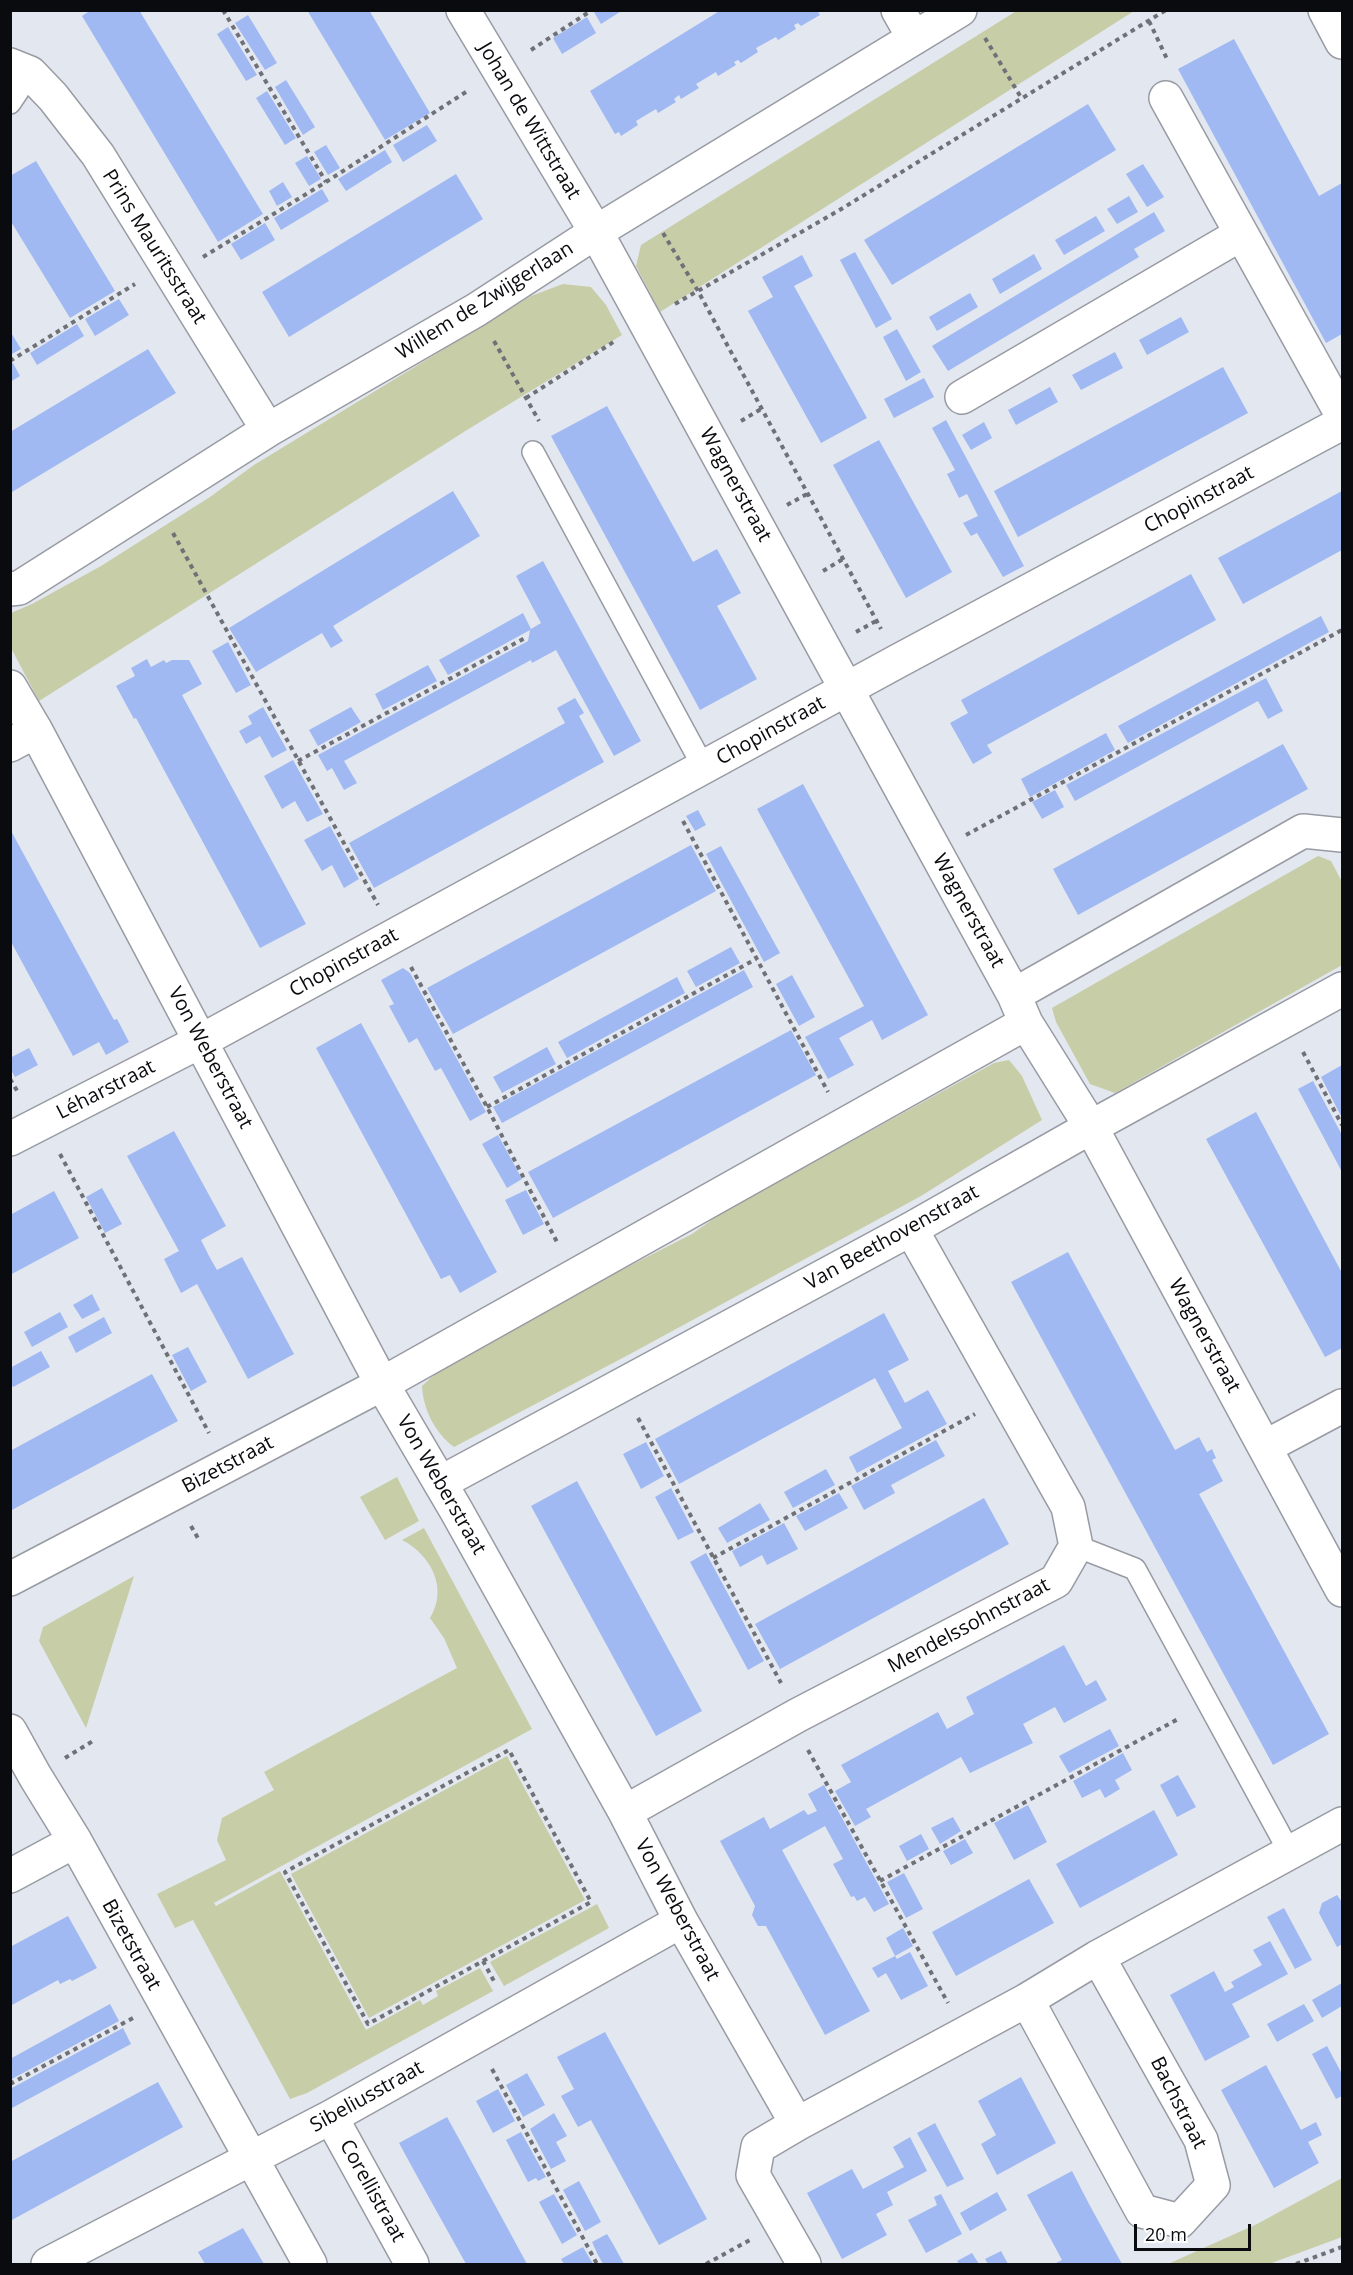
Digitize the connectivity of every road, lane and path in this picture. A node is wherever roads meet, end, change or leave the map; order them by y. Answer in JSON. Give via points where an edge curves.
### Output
{"nodes":[{"id":1,"x":223,"y":10,"type":"edge"},
{"id":2,"x":462,"y":10,"type":"edge"},
{"id":3,"x":592,"y":10,"type":"edge"},
{"id":4,"x":898,"y":10,"type":"edge"},
{"id":5,"x":1166,"y":10,"type":"edge"},
{"id":6,"x":1325,"y":10,"type":"edge"},
{"id":7,"x":970,"y":20,"type":"edge"},
{"id":8,"x":914,"y":38,"type":"junction"},
{"id":9,"x":1342,"y":42,"type":"edge"},
{"id":10,"x":20,"y":69,"type":"edge"},
{"id":11,"x":499,"y":71,"type":"junction"},
{"id":12,"x":1166,"y":98,"type":"dead end"},
{"id":13,"x":1022,"y":99,"type":"junction"},
{"id":14,"x":10,"y":103,"type":"edge"},
{"id":15,"x":326,"y":182,"type":"junction"},
{"id":16,"x":644,"y":203,"type":"junction"},
{"id":17,"x":596,"y":231,"type":"junction"},
{"id":18,"x":1241,"y":234,"type":"junction"},
{"id":19,"x":169,"y":270,"type":"junction"},
{"id":20,"x":698,"y":291,"type":"junction"},
{"id":21,"x":476,"y":310,"type":"junction"},
{"id":22,"x":645,"y":321,"type":"junction"},
{"id":23,"x":10,"y":361,"type":"edge"},
{"id":24,"x":962,"y":397,"type":"dead end"},
{"id":25,"x":526,"y":398,"type":"junction"},
{"id":26,"x":1342,"y":416,"type":"edge"},
{"id":27,"x":1342,"y":423,"type":"edge"},
{"id":28,"x":268,"y":430,"type":"junction"},
{"id":29,"x":533,"y":452,"type":"joint"},
{"id":30,"x":155,"y":501,"type":"junction"},
{"id":31,"x":10,"y":589,"type":"edge"},
{"id":32,"x":1342,"y":630,"type":"edge"},
{"id":33,"x":525,"y":638,"type":"dead end"},
{"id":34,"x":898,"y":661,"type":"junction"},
{"id":35,"x":10,"y":687,"type":"edge"},
{"id":36,"x":847,"y":690,"type":"junction"},
{"id":37,"x":23,"y":738,"type":"edge"},
{"id":38,"x":298,"y":761,"type":"junction"},
{"id":39,"x":704,"y":768,"type":"junction"},
{"id":40,"x":665,"y":789,"type":"junction"},
{"id":41,"x":1342,"y":836,"type":"edge"},
{"id":42,"x":935,"y":852,"type":"junction"},
{"id":43,"x":394,"y":936,"type":"junction"},
{"id":44,"x":756,"y":959,"type":"junction"},
{"id":45,"x":1342,"y":990,"type":"edge"},
{"id":46,"x":1020,"y":1009,"type":"junction"},
{"id":47,"x":1286,"y":1020,"type":"junction"},
{"id":48,"x":201,"y":1041,"type":"junction"},
{"id":49,"x":487,"y":1107,"type":"junction"},
{"id":50,"x":43,"y":1122,"type":"junction"},
{"id":51,"x":845,"y":1125,"type":"junction"},
{"id":52,"x":1342,"y":1125,"type":"edge"},
{"id":53,"x":1091,"y":1127,"type":"junction"},
{"id":54,"x":10,"y":1139,"type":"edge"},
{"id":55,"x":911,"y":1229,"type":"junction"},
{"id":56,"x":574,"y":1276,"type":"junction"},
{"id":57,"x":382,"y":1384,"type":"junction"},
{"id":58,"x":620,"y":1385,"type":"junction"},
{"id":59,"x":1006,"y":1397,"type":"junction"},
{"id":60,"x":1342,"y":1406,"type":"edge"},
{"id":61,"x":1265,"y":1447,"type":"junction"},
{"id":62,"x":227,"y":1466,"type":"junction"},
{"id":63,"x":440,"y":1483,"type":"junction"},
{"id":64,"x":1076,"y":1546,"type":"junction"},
{"id":65,"x":713,"y":1558,"type":"junction"},
{"id":66,"x":10,"y":1579,"type":"edge"},
{"id":67,"x":1342,"y":1590,"type":"edge"},
{"id":68,"x":1208,"y":1702,"type":"junction"},
{"id":69,"x":795,"y":1717,"type":"junction"},
{"id":70,"x":10,"y":1731,"type":"edge"},
{"id":71,"x":625,"y":1812,"type":"junction"},
{"id":72,"x":1342,"y":1824,"type":"edge"},
{"id":73,"x":75,"y":1841,"type":"junction"},
{"id":74,"x":1290,"y":1853,"type":"junction"},
{"id":75,"x":10,"y":1876,"type":"edge"},
{"id":76,"x":880,"y":1881,"type":"junction"},
{"id":77,"x":681,"y":1921,"type":"junction"},
{"id":78,"x":1098,"y":1957,"type":"junction"},
{"id":79,"x":483,"y":1961,"type":"junction"},
{"id":80,"x":1027,"y":2000,"type":"junction"},
{"id":81,"x":162,"y":2002,"type":"junction"},
{"id":82,"x":512,"y":2015,"type":"junction"},
{"id":83,"x":964,"y":2033,"type":"junction"},
{"id":84,"x":475,"y":2036,"type":"junction"},
{"id":85,"x":10,"y":2084,"type":"edge"},
{"id":86,"x":331,"y":2117,"type":"junction"},
{"id":87,"x":797,"y":2124,"type":"junction"},
{"id":88,"x":253,"y":2158,"type":"junction"},
{"id":89,"x":780,"y":2223,"type":"junction"},
{"id":90,"x":1342,"y":2247,"type":"edge"},
{"id":91,"x":48,"y":2265,"type":"edge"},
{"id":92,"x":310,"y":2265,"type":"edge"},
{"id":93,"x":412,"y":2265,"type":"edge"},
{"id":94,"x":597,"y":2265,"type":"edge"},
{"id":95,"x":706,"y":2265,"type":"edge"},
{"id":96,"x":804,"y":2265,"type":"edge"},
{"id":97,"x":1296,"y":2265,"type":"edge"}],
"edges":[{"from":1,"to":15,"type":"path"},
{"from":2,"to":11,"type":"street","name":"Johan de Wittstraat"},
{"from":3,"to":11,"type":"path"},
{"from":4,"to":8,"type":"street"},
{"from":5,"to":13,"type":"path"},
{"from":6,"to":9,"type":"street"},
{"from":7,"to":8,"type":"street","name":"Willem de Zwijgerlaan"},
{"from":7,"to":13,"type":"path"},
{"from":8,"to":16,"type":"street","name":"Willem de Zwijgerlaan"},
{"from":10,"to":14,"type":"lane","name":"Prins Mauritsstraat"},
{"from":10,"to":19,"type":"street","name":"Prins Mauritsstraat","via":[[53,97],[98,155]]},
{"from":11,"to":15,"type":"path"},
{"from":11,"to":17,"type":"street","name":"Johan de Wittstraat"},
{"from":12,"to":18,"type":"street"},
{"from":13,"to":20,"type":"path"},
{"from":15,"to":19,"type":"path"},
{"from":16,"to":17,"type":"street","name":"Willem de Zwijgerlaan"},
{"from":16,"to":20,"type":"path"},
{"from":17,"to":21,"type":"street","name":"Willem de Zwijgerlaan"},
{"from":17,"to":22,"type":"street","name":"Wagnerstraat"},
{"from":18,"to":24,"type":"street"},
{"from":18,"to":26,"type":"street"},
{"from":19,"to":23,"type":"path"},
{"from":19,"to":28,"type":"street","name":"Prins Mauritsstraat"},
{"from":20,"to":22,"type":"path"},
{"from":20,"to":34,"type":"path"},
{"from":21,"to":25,"type":"path"},
{"from":21,"to":28,"type":"street","name":"Willem de Zwijgerlaan"},
{"from":22,"to":25,"type":"path"},
{"from":22,"to":36,"type":"street","name":"Wagnerstraat"},
{"from":25,"to":29,"type":"path","via":[[548,437]]},
{"from":27,"to":34,"type":"street","name":"Chopinstraat"},
{"from":28,"to":30,"type":"street","name":"Willem de Zwijgerlaan"},
{"from":29,"to":39,"type":"lane"},
{"from":30,"to":31,"type":"street","name":"Willem de Zwijgerlaan","via":[[19,588]]},
{"from":30,"to":38,"type":"path"},
{"from":32,"to":42,"type":"path"},
{"from":33,"to":38,"type":"path"},
{"from":34,"to":36,"type":"street","name":"Chopinstraat"},
{"from":35,"to":37,"type":"street","name":"Von Weberstraat"},
{"from":36,"to":39,"type":"street","name":"Chopinstraat"},
{"from":36,"to":42,"type":"street","name":"Wagnerstraat"},
{"from":37,"to":48,"type":"street","name":"Von Weberstraat"},
{"from":38,"to":43,"type":"path"},
{"from":39,"to":40,"type":"street","name":"Chopinstraat"},
{"from":40,"to":43,"type":"street","name":"Chopinstraat"},
{"from":40,"to":44,"type":"path"},
{"from":41,"to":46,"type":"street","via":[[1303,831]]},
{"from":42,"to":46,"type":"street","name":"Wagnerstraat"},
{"from":43,"to":48,"type":"street","name":"Chopinstraat"},
{"from":43,"to":49,"type":"path"},
{"from":44,"to":49,"type":"path"},
{"from":44,"to":51,"type":"path"},
{"from":45,"to":47,"type":"street","name":"Van Beethovenstraat"},
{"from":46,"to":51,"type":"street"},
{"from":46,"to":53,"type":"street","name":"Wagnerstraat"},
{"from":47,"to":52,"type":"path"},
{"from":47,"to":53,"type":"street","name":"Van Beethovenstraat"},
{"from":48,"to":50,"type":"street","name":"Léharstraat"},
{"from":48,"to":57,"type":"street","name":"Von Weberstraat"},
{"from":49,"to":56,"type":"path"},
{"from":50,"to":54,"type":"street","name":"Léharstraat"},
{"from":50,"to":62,"type":"path"},
{"from":51,"to":56,"type":"street"},
{"from":53,"to":55,"type":"street","name":"Van Beethovenstraat"},
{"from":53,"to":61,"type":"street","name":"Wagnerstraat"},
{"from":55,"to":58,"type":"street","name":"Van Beethovenstraat"},
{"from":55,"to":59,"type":"street"},
{"from":56,"to":57,"type":"street"},
{"from":57,"to":62,"type":"street","name":"Bizetstraat"},
{"from":57,"to":63,"type":"street","name":"Von Weberstraat"},
{"from":58,"to":63,"type":"street","name":"Van Beethovenstraat"},
{"from":58,"to":65,"type":"path"},
{"from":59,"to":64,"type":"street","via":[[1068,1507]]},
{"from":59,"to":65,"type":"path"},
{"from":60,"to":61,"type":"street"},
{"from":61,"to":67,"type":"street","name":"Wagnerstraat"},
{"from":62,"to":66,"type":"street","name":"Bizetstraat"},
{"from":63,"to":71,"type":"street","name":"Von Weberstraat"},
{"from":64,"to":68,"type":"lane","via":[[1135,1569]]},
{"from":64,"to":69,"type":"street","name":"Mendelssohnstraat","via":[[1056,1581]]},
{"from":65,"to":69,"type":"path"},
{"from":68,"to":74,"type":"lane"},
{"from":68,"to":76,"type":"path"},
{"from":69,"to":71,"type":"street","name":"Mendelssohnstraat"},
{"from":69,"to":76,"type":"path"},
{"from":70,"to":73,"type":"street","name":"Bizetstraat"},
{"from":71,"to":77,"type":"street","name":"Von Weberstraat"},
{"from":72,"to":74,"type":"street"},
{"from":73,"to":75,"type":"street"},
{"from":73,"to":81,"type":"street","name":"Bizetstraat"},
{"from":74,"to":78,"type":"street"},
{"from":76,"to":83,"type":"path"},
{"from":77,"to":82,"type":"street","name":"Sibeliusstraat"},
{"from":77,"to":87,"type":"street","name":"Von Weberstraat"},
{"from":78,"to":80,"type":"street"},
{"from":78,"to":80,"type":"street","name":"Bachstraat","via":[[1202,2140],[1213,2185],[1180,2221],[1142,2211]]},
{"from":79,"to":79,"type":"path","via":[[368,2024],[285,1872],[509,1750],[591,1902]]},
{"from":79,"to":82,"type":"path"},
{"from":80,"to":83,"type":"street"},
{"from":81,"to":85,"type":"path"},
{"from":81,"to":88,"type":"street","name":"Bizetstraat"},
{"from":82,"to":84,"type":"street","name":"Sibeliusstraat"},
{"from":83,"to":87,"type":"street"},
{"from":84,"to":86,"type":"street","name":"Sibeliusstraat"},
{"from":84,"to":94,"type":"path"},
{"from":86,"to":88,"type":"street","name":"Sibeliusstraat"},
{"from":86,"to":93,"type":"street","name":"Corellistraat"},
{"from":87,"to":89,"type":"street","via":[[758,2147],[753,2175]]},
{"from":88,"to":91,"type":"street","name":"Sibeliusstraat"},
{"from":88,"to":92,"type":"street"},
{"from":89,"to":95,"type":"path"},
{"from":89,"to":96,"type":"street"},
{"from":90,"to":97,"type":"path"}]}
